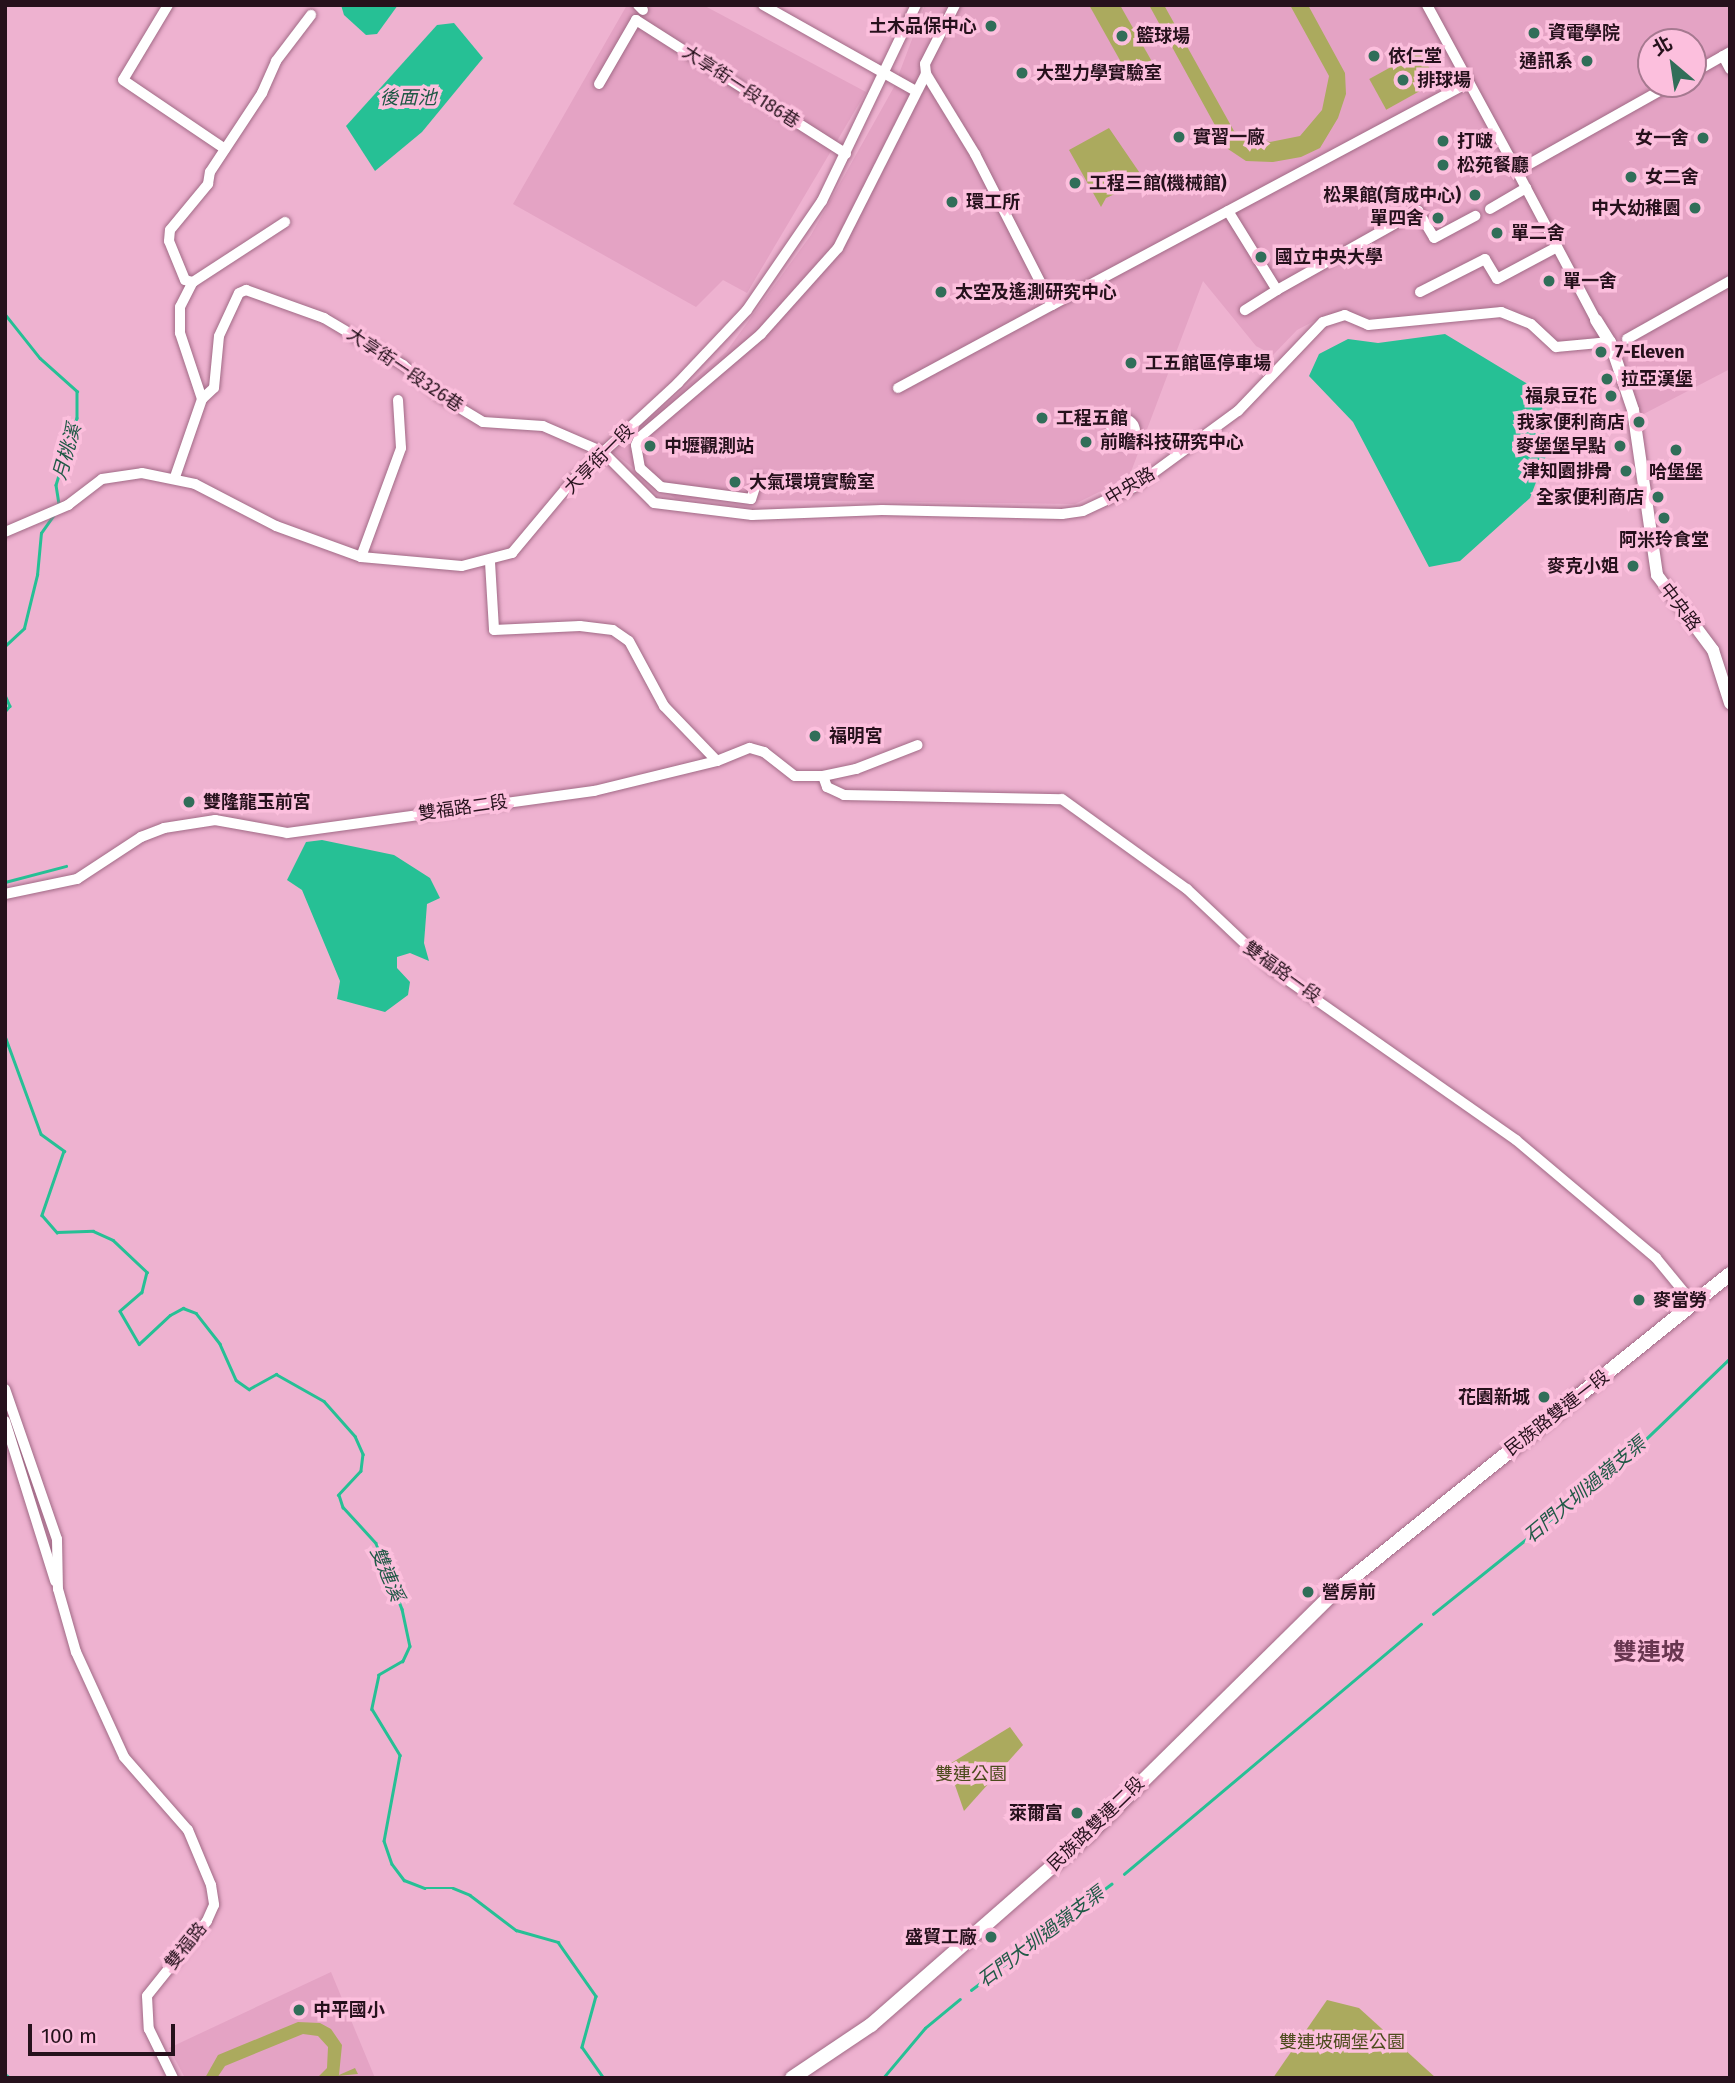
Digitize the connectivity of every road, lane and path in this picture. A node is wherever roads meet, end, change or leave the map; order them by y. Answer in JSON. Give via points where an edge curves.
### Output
{"nodes":[{"id":1,"x":168,"y":5,"type":"edge"},
{"id":2,"x":763,"y":5,"type":"edge"},
{"id":3,"x":916,"y":5,"type":"edge"},
{"id":4,"x":955,"y":5,"type":"edge"},
{"id":5,"x":1427,"y":5,"type":"edge"},
{"id":6,"x":311,"y":15,"type":"dead end"},
{"id":7,"x":1726,"y":54,"type":"edge"},
{"id":8,"x":1707,"y":65,"type":"edge"},
{"id":9,"x":1730,"y":69,"type":"edge"},
{"id":10,"x":887,"y":73,"type":"junction"},
{"id":11,"x":926,"y":74,"type":"junction"},
{"id":12,"x":1469,"y":82,"type":"junction"},
{"id":13,"x":599,"y":84,"type":"dead end"},
{"id":14,"x":914,"y":90,"type":"junction"},
{"id":15,"x":1647,"y":98,"type":"edge"},
{"id":16,"x":225,"y":149,"type":"junction"},
{"id":17,"x":846,"y":154,"type":"junction"},
{"id":18,"x":1517,"y":171,"type":"junction"},
{"id":19,"x":1526,"y":188,"type":"junction"},
{"id":20,"x":1490,"y":209,"type":"dead end"},
{"id":21,"x":1228,"y":211,"type":"junction"},
{"id":22,"x":1475,"y":216,"type":"dead end"},
{"id":23,"x":285,"y":222,"type":"dead end"},
{"id":24,"x":1557,"y":247,"type":"junction"},
{"id":25,"x":1730,"y":281,"type":"edge"},
{"id":26,"x":192,"y":282,"type":"junction"},
{"id":27,"x":1277,"y":290,"type":"junction"},
{"id":28,"x":1420,"y":292,"type":"dead end"},
{"id":29,"x":1052,"y":305,"type":"junction"},
{"id":30,"x":1245,"y":310,"type":"dead end"},
{"id":31,"x":1596,"y":320,"type":"joint"},
{"id":32,"x":1627,"y":339,"type":"dead end"},
{"id":33,"x":1610,"y":342,"type":"junction"},
{"id":34,"x":898,"y":388,"type":"dead end"},
{"id":35,"x":202,"y":399,"type":"junction"},
{"id":36,"x":398,"y":400,"type":"dead end"},
{"id":37,"x":603,"y":452,"type":"junction"},
{"id":38,"x":175,"y":477,"type":"junction"},
{"id":39,"x":758,"y":478,"type":"dead end"},
{"id":40,"x":5,"y":532,"type":"edge"},
{"id":41,"x":361,"y":557,"type":"junction"},
{"id":42,"x":490,"y":562,"type":"junction"},
{"id":43,"x":1730,"y":703,"type":"edge"},
{"id":44,"x":918,"y":744,"type":"dead end"},
{"id":45,"x":717,"y":761,"type":"junction"},
{"id":46,"x":823,"y":776,"type":"junction"},
{"id":47,"x":5,"y":894,"type":"edge"},
{"id":48,"x":1730,"y":1274,"type":"edge"},
{"id":49,"x":1693,"y":1303,"type":"junction"},
{"id":50,"x":5,"y":1389,"type":"edge"},
{"id":51,"x":5,"y":1421,"type":"edge"},
{"id":52,"x":1384,"y":1552,"type":"joint"},
{"id":53,"x":58,"y":1589,"type":"junction"},
{"id":54,"x":173,"y":2078,"type":"edge"},
{"id":55,"x":792,"y":2078,"type":"edge"}],
"edges":[{"from":1,"to":16,"type":"street","via":[[123,80]]},
{"from":2,"to":10,"type":"street"},
{"from":3,"to":10,"type":"street","name":"大享街一段"},
{"from":4,"to":11,"type":"street","via":[[925,64]]},
{"from":5,"to":12,"type":"street"},
{"from":6,"to":16,"type":"street","via":[[276,61],[262,93]]},
{"from":7,"to":8,"type":"street"},
{"from":7,"to":9,"type":"street"},
{"from":10,"to":14,"type":"street"},
{"from":10,"to":17,"type":"street","name":"大享街一段"},
{"from":11,"to":14,"type":"street"},
{"from":11,"to":29,"type":"street","via":[[975,154]]},
{"from":12,"to":18,"type":"street"},
{"from":12,"to":21,"type":"street"},
{"from":13,"to":17,"type":"street","name":"大享街一段186巷","via":[[636,20]]},
{"from":14,"to":39,"type":"street","via":[[838,248],[761,334],[636,445],[640,468],[661,487],[751,499]]},
{"from":15,"to":18,"type":"street"},
{"from":16,"to":26,"type":"street","via":[[208,184],[170,230],[169,241],[185,280]]},
{"from":17,"to":37,"type":"street","name":"大享街一段","via":[[822,201],[747,310],[678,383]]},
{"from":18,"to":19,"type":"street"},
{"from":19,"to":20,"type":"street"},
{"from":19,"to":24,"type":"street"},
{"from":21,"to":27,"type":"street"},
{"from":21,"to":29,"type":"street"},
{"from":22,"to":27,"type":"street","via":[[1434,238],[1418,211]]},
{"from":23,"to":26,"type":"street"},
{"from":24,"to":28,"type":"street","via":[[1497,279],[1485,259]]},
{"from":24,"to":31,"type":"street"},
{"from":25,"to":32,"type":"street"},
{"from":26,"to":35,"type":"street","via":[[180,307],[180,333]]},
{"from":27,"to":30,"type":"street"},
{"from":29,"to":34,"type":"street"},
{"from":31,"to":33,"type":"street","name":"中央路"},
{"from":33,"to":37,"type":"street","name":"中央路","via":[[1556,346],[1531,324],[1501,313],[1368,326],[1345,315],[1322,323],[1238,411],[1135,486],[1083,511],[1062,514],[882,510],[752,515],[653,503]]},
{"from":33,"to":43,"type":"street","name":"中央路","via":[[1633,410],[1657,575],[1713,650]]},
{"from":35,"to":37,"type":"street","name":"大享街一段326巷","via":[[214,388],[219,337],[239,293],[246,290],[324,318],[403,365],[440,396],[483,422],[543,426]]},
{"from":35,"to":38,"type":"street"},
{"from":36,"to":41,"type":"street","via":[[401,448]]},
{"from":37,"to":42,"type":"street","name":"大享街一段","via":[[573,480],[534,532],[512,553]]},
{"from":38,"to":40,"type":"street","name":"大享街一段","via":[[112,476],[68,505]]},
{"from":38,"to":41,"type":"street","name":"大享街一段","via":[[276,526]]},
{"from":41,"to":42,"type":"street","name":"大享街一段","via":[[462,566]]},
{"from":42,"to":45,"type":"street","via":[[494,630],[580,626],[613,630],[629,641],[664,706]]},
{"from":44,"to":46,"type":"street","name":"雙福路二段","via":[[856,769]]},
{"from":45,"to":46,"type":"street","name":"雙福路二段","via":[[750,748],[764,752],[794,776]]},
{"from":45,"to":47,"type":"street","name":"雙福路二段","via":[[594,791],[287,833],[215,820],[164,828],[141,837],[77,879]]},
{"from":46,"to":49,"type":"street","name":"雙福路一段","via":[[827,787],[844,795],[1062,799],[1187,889],[1272,969],[1516,1140],[1656,1258]]},
{"from":48,"to":49,"type":"main road","name":"民族路雙連一段"},
{"from":49,"to":52,"type":"main road","name":"民族路雙連一段"},
{"from":50,"to":53,"type":"street","via":[[57,1539]]},
{"from":51,"to":53,"type":"street"},
{"from":52,"to":55,"type":"main road","name":"民族路雙連二段","via":[[1331,1595],[1088,1835],[981,1931],[871,2025]]},
{"from":53,"to":54,"type":"street","name":"雙福路","via":[[76,1652],[124,1757],[188,1830],[214,1905],[147,1996],[149,2029]]}]}
